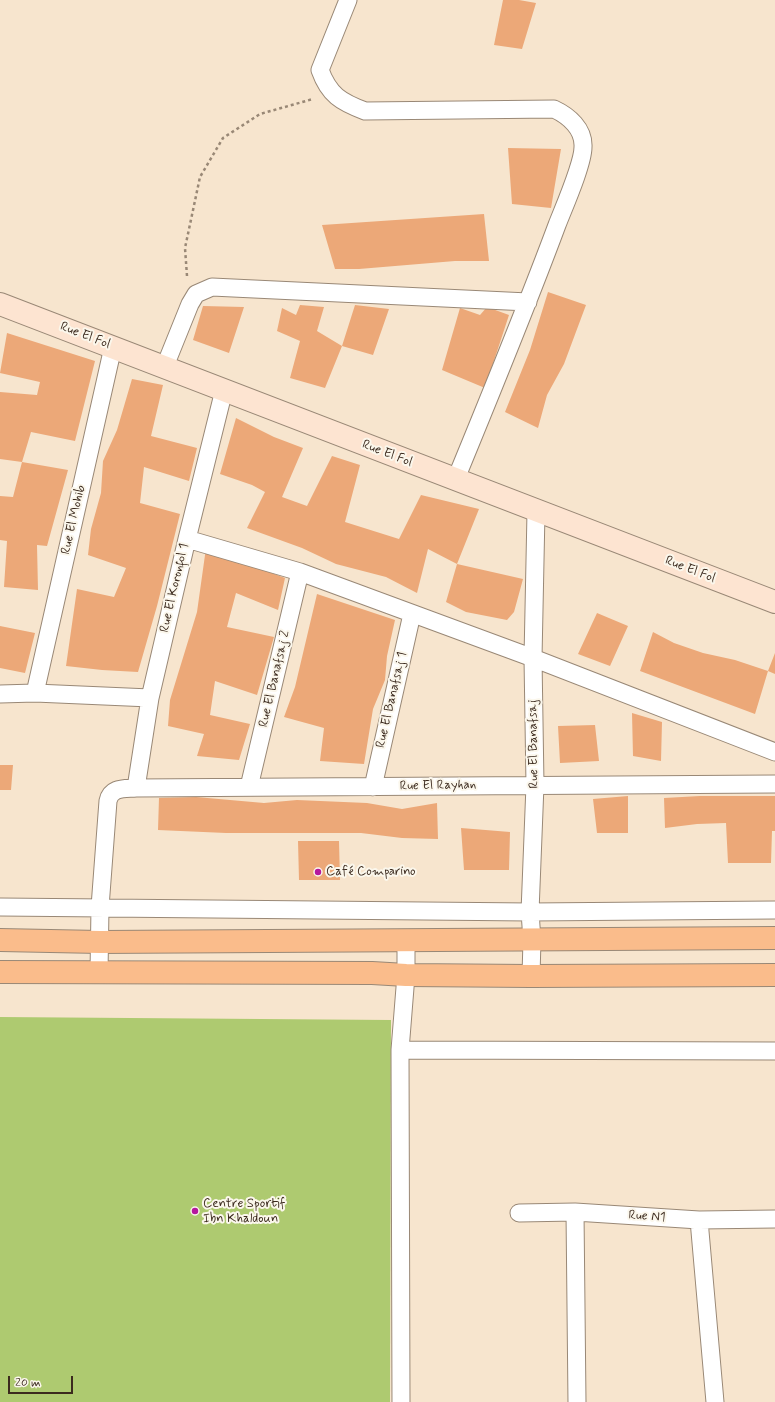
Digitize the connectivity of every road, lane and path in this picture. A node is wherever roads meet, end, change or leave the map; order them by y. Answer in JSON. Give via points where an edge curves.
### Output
{"nodes":[{"id":1,"x":348,"y":0,"type":"edge"},
{"id":2,"x":333,"y":94,"type":"junction"},
{"id":3,"x":528,"y":302,"type":"junction"},
{"id":4,"x":0,"y":304,"type":"edge"},
{"id":5,"x":190,"y":304,"type":"junction"},
{"id":6,"x":113,"y":347,"type":"junction"},
{"id":7,"x":165,"y":366,"type":"junction"},
{"id":8,"x":224,"y":390,"type":"junction"},
{"id":9,"x":455,"y":481,"type":"junction"},
{"id":10,"x":536,"y":512,"type":"junction"},
{"id":11,"x":186,"y":539,"type":"junction"},
{"id":12,"x":300,"y":572,"type":"junction"},
{"id":13,"x":775,"y":602,"type":"edge"},
{"id":14,"x":412,"y":614,"type":"junction"},
{"id":15,"x":533,"y":658,"type":"junction"},
{"id":16,"x":35,"y":693,"type":"junction"},
{"id":17,"x":0,"y":694,"type":"edge"},
{"id":18,"x":150,"y":698,"type":"junction"},
{"id":19,"x":775,"y":752,"type":"edge"},
{"id":20,"x":775,"y":784,"type":"edge"},
{"id":21,"x":535,"y":785,"type":"junction"},
{"id":22,"x":249,"y":787,"type":"junction"},
{"id":23,"x":373,"y":787,"type":"junction"},
{"id":24,"x":136,"y":788,"type":"junction"},
{"id":25,"x":0,"y":907,"type":"edge"},
{"id":26,"x":100,"y":907,"type":"junction"},
{"id":27,"x":775,"y":910,"type":"edge"},
{"id":28,"x":530,"y":912,"type":"junction"},
{"id":29,"x":775,"y":938,"type":"edge"},
{"id":30,"x":0,"y":940,"type":"edge"},
{"id":31,"x":406,"y":940,"type":"junction"},
{"id":32,"x":532,"y":940,"type":"junction"},
{"id":33,"x":100,"y":942,"type":"junction"},
{"id":34,"x":0,"y":972,"type":"edge"},
{"id":35,"x":99,"y":973,"type":"junction"},
{"id":36,"x":406,"y":975,"type":"junction"},
{"id":37,"x":775,"y":975,"type":"edge"},
{"id":38,"x":531,"y":976,"type":"junction"},
{"id":39,"x":400,"y":1050,"type":"junction"},
{"id":40,"x":775,"y":1050,"type":"edge"},
{"id":41,"x":575,"y":1212,"type":"junction"},
{"id":42,"x":519,"y":1213,"type":"dead end"},
{"id":43,"x":775,"y":1219,"type":"edge"},
{"id":44,"x":699,"y":1220,"type":"junction"},
{"id":45,"x":401,"y":1402,"type":"edge"},
{"id":46,"x":577,"y":1402,"type":"edge"},
{"id":47,"x":715,"y":1402,"type":"edge"}],
"edges":[{"from":1,"to":2,"type":"street","via":[[320,70],[323,80]]},
{"from":2,"to":3,"type":"street","via":[[345,103],[365,111],[554,109],[566,114],[580,131],[584,148]]},
{"from":2,"to":5,"type":"path","via":[[260,114],[223,138],[200,177],[185,248]]},
{"from":3,"to":5,"type":"street","via":[[212,287],[196,294]]},
{"from":3,"to":9,"type":"street"},
{"from":4,"to":6,"type":"street","name":"Rue El Fol"},
{"from":5,"to":7,"type":"street"},
{"from":6,"to":7,"type":"street","name":"Rue El Fol"},
{"from":6,"to":16,"type":"street","name":"Rue El Mohib"},
{"from":7,"to":8,"type":"street","name":"Rue El Fol"},
{"from":8,"to":9,"type":"street","name":"Rue El Fol"},
{"from":8,"to":11,"type":"street","name":"Rue El Koronfol 1"},
{"from":9,"to":10,"type":"street","name":"Rue El Fol"},
{"from":10,"to":13,"type":"street","name":"Rue El Fol"},
{"from":10,"to":15,"type":"street","name":"Rue El Banafsaj"},
{"from":11,"to":12,"type":"street"},
{"from":11,"to":18,"type":"street","name":"Rue El Koronfol 1"},
{"from":12,"to":14,"type":"street"},
{"from":12,"to":22,"type":"street","name":"Rue El Banafsaj 2"},
{"from":14,"to":15,"type":"street"},
{"from":14,"to":23,"type":"street","name":"Rue El Banafsaj 1"},
{"from":15,"to":19,"type":"street"},
{"from":15,"to":21,"type":"street","name":"Rue El Banafsaj"},
{"from":16,"to":17,"type":"street"},
{"from":16,"to":18,"type":"street"},
{"from":18,"to":24,"type":"street","name":"Rue El Koronfol 1"},
{"from":20,"to":21,"type":"street","name":"Rue El Rayhan"},
{"from":21,"to":23,"type":"street","name":"Rue El Rayhan"},
{"from":21,"to":28,"type":"street","name":"Rue El Banafsaj"},
{"from":22,"to":23,"type":"street","name":"Rue El Rayhan"},
{"from":22,"to":24,"type":"street","name":"Rue El Rayhan"},
{"from":24,"to":26,"type":"street","name":"Rue El Rayhan","via":[[115,790],[108,801]]},
{"from":25,"to":26,"type":"street"},
{"from":26,"to":28,"type":"street"},
{"from":26,"to":33,"type":"street"},
{"from":27,"to":28,"type":"street"},
{"from":28,"to":32,"type":"street","name":"Rue El Banafsaj"},
{"from":29,"to":32,"type":"main road"},
{"from":30,"to":33,"type":"main road"},
{"from":31,"to":32,"type":"main road"},
{"from":31,"to":33,"type":"main road"},
{"from":31,"to":36,"type":"street"},
{"from":32,"to":38,"type":"street","name":"Rue El Banafsaj"},
{"from":33,"to":35,"type":"street"},
{"from":34,"to":35,"type":"main road"},
{"from":35,"to":36,"type":"main road"},
{"from":36,"to":38,"type":"main road"},
{"from":36,"to":39,"type":"street"},
{"from":37,"to":38,"type":"main road"},
{"from":39,"to":40,"type":"street"},
{"from":39,"to":45,"type":"street"},
{"from":41,"to":42,"type":"street","name":"Rue N1"},
{"from":41,"to":44,"type":"street","name":"Rue N1"},
{"from":41,"to":46,"type":"street"},
{"from":43,"to":44,"type":"street","name":"Rue N1"},
{"from":44,"to":47,"type":"street"}]}
